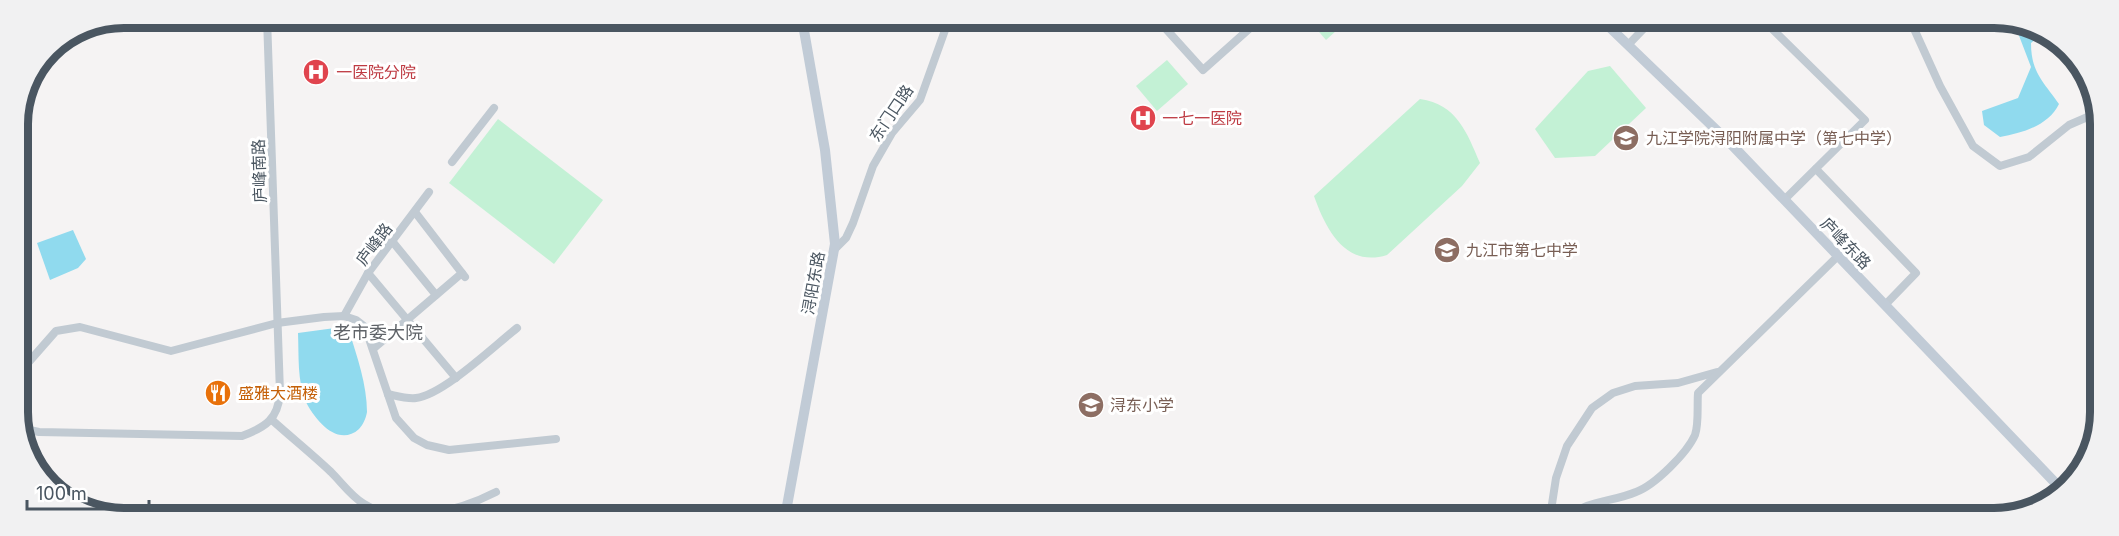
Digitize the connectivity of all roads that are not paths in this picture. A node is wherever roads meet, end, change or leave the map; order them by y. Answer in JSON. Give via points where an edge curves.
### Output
{"nodes":[{"id":1,"x":267,"y":29,"type":"edge"},
{"id":2,"x":804,"y":29,"type":"edge"},
{"id":3,"x":945,"y":29,"type":"edge"},
{"id":4,"x":1166,"y":29,"type":"edge"},
{"id":5,"x":1249,"y":29,"type":"edge"},
{"id":6,"x":1611,"y":29,"type":"edge"},
{"id":7,"x":1643,"y":29,"type":"edge"},
{"id":8,"x":1772,"y":29,"type":"edge"},
{"id":9,"x":1914,"y":29,"type":"edge"},
{"id":10,"x":1628,"y":45,"type":"junction"},
{"id":11,"x":494,"y":108,"type":"dead end"},
{"id":12,"x":2090,"y":116,"type":"edge"},
{"id":13,"x":452,"y":162,"type":"dead end"},
{"id":14,"x":1816,"y":169,"type":"junction"},
{"id":15,"x":429,"y":192,"type":"dead end"},
{"id":16,"x":1784,"y":200,"type":"junction"},
{"id":17,"x":415,"y":212,"type":"junction"},
{"id":18,"x":392,"y":242,"type":"junction"},
{"id":19,"x":834,"y":250,"type":"junction"},
{"id":20,"x":1838,"y":256,"type":"junction"},
{"id":21,"x":368,"y":273,"type":"junction"},
{"id":22,"x":436,"y":295,"type":"junction"},
{"id":23,"x":1885,"y":305,"type":"junction"},
{"id":24,"x":344,"y":316,"type":"junction"},
{"id":25,"x":408,"y":319,"type":"junction"},
{"id":26,"x":278,"y":323,"type":"junction"},
{"id":27,"x":517,"y":328,"type":"dead end"},
{"id":28,"x":373,"y":349,"type":"junction"},
{"id":29,"x":29,"y":362,"type":"edge"},
{"id":30,"x":1719,"y":372,"type":"junction"},
{"id":31,"x":456,"y":378,"type":"junction"},
{"id":32,"x":388,"y":394,"type":"junction"},
{"id":33,"x":272,"y":420,"type":"junction"},
{"id":34,"x":30,"y":430,"type":"edge"},
{"id":35,"x":556,"y":440,"type":"dead end"},
{"id":36,"x":2057,"y":485,"type":"edge"},
{"id":37,"x":496,"y":492,"type":"dead end"},
{"id":38,"x":1552,"y":507,"type":"edge"},
{"id":39,"x":1585,"y":507,"type":"edge"},
{"id":40,"x":373,"y":508,"type":"edge"},
{"id":41,"x":461,"y":508,"type":"edge"},
{"id":42,"x":787,"y":508,"type":"edge"}],
"edges":[{"from":1,"to":26,"type":"street","name":"庐峰南路"},
{"from":2,"to":19,"type":"main road","name":"浔阳东路","via":[[825,150]]},
{"from":3,"to":19,"type":"street","name":"东门口路","via":[[920,100],[892,133],[873,166],[853,223]]},
{"from":4,"to":5,"type":"street","via":[[1203,70]]},
{"from":6,"to":10,"type":"main road","name":"庐峰东路"},
{"from":7,"to":10,"type":"street"},
{"from":8,"to":14,"type":"street","via":[[1865,120]]},
{"from":9,"to":12,"type":"street","via":[[1973,146],[2000,166],[2029,157],[2069,125]]},
{"from":10,"to":16,"type":"main road","name":"庐峰东路"},
{"from":11,"to":13,"type":"street"},
{"from":14,"to":16,"type":"street"},
{"from":14,"to":23,"type":"street","via":[[1916,273]]},
{"from":15,"to":17,"type":"street","name":"庐峰路"},
{"from":16,"to":20,"type":"main road","name":"庐峰东路"},
{"from":17,"to":18,"type":"street","name":"庐峰路"},
{"from":17,"to":22,"type":"street","via":[[463,275]]},
{"from":18,"to":21,"type":"street","name":"庐峰路"},
{"from":18,"to":22,"type":"street"},
{"from":19,"to":42,"type":"main road","name":"浔阳东路"},
{"from":20,"to":23,"type":"main road","name":"庐峰东路"},
{"from":20,"to":30,"type":"street"},
{"from":21,"to":24,"type":"street","name":"庐峰路"},
{"from":21,"to":25,"type":"street"},
{"from":22,"to":25,"type":"street"},
{"from":23,"to":36,"type":"main road","name":"庐峰东路"},
{"from":24,"to":26,"type":"street"},
{"from":24,"to":28,"type":"street","via":[[360,322]]},
{"from":25,"to":28,"type":"street"},
{"from":25,"to":31,"type":"street"},
{"from":26,"to":29,"type":"street","via":[[171,351],[80,327],[56,331]]},
{"from":26,"to":33,"type":"street","name":"庐峰南路","via":[[280,393],[279,409]]},
{"from":27,"to":31,"type":"street"},
{"from":28,"to":32,"type":"street"},
{"from":30,"to":38,"type":"street","via":[[1678,383],[1635,386],[1613,393],[1592,408],[1567,446]]},
{"from":30,"to":39,"type":"street","via":[[1698,393],[1695,433],[1667,469],[1638,492]]},
{"from":31,"to":32,"type":"street","via":[[417,398]]},
{"from":32,"to":35,"type":"street","via":[[396,418],[405,430],[438,449]]},
{"from":33,"to":34,"type":"street","via":[[242,436]]},
{"from":33,"to":40,"type":"street","via":[[354,497]]},
{"from":37,"to":41,"type":"street"}]}
